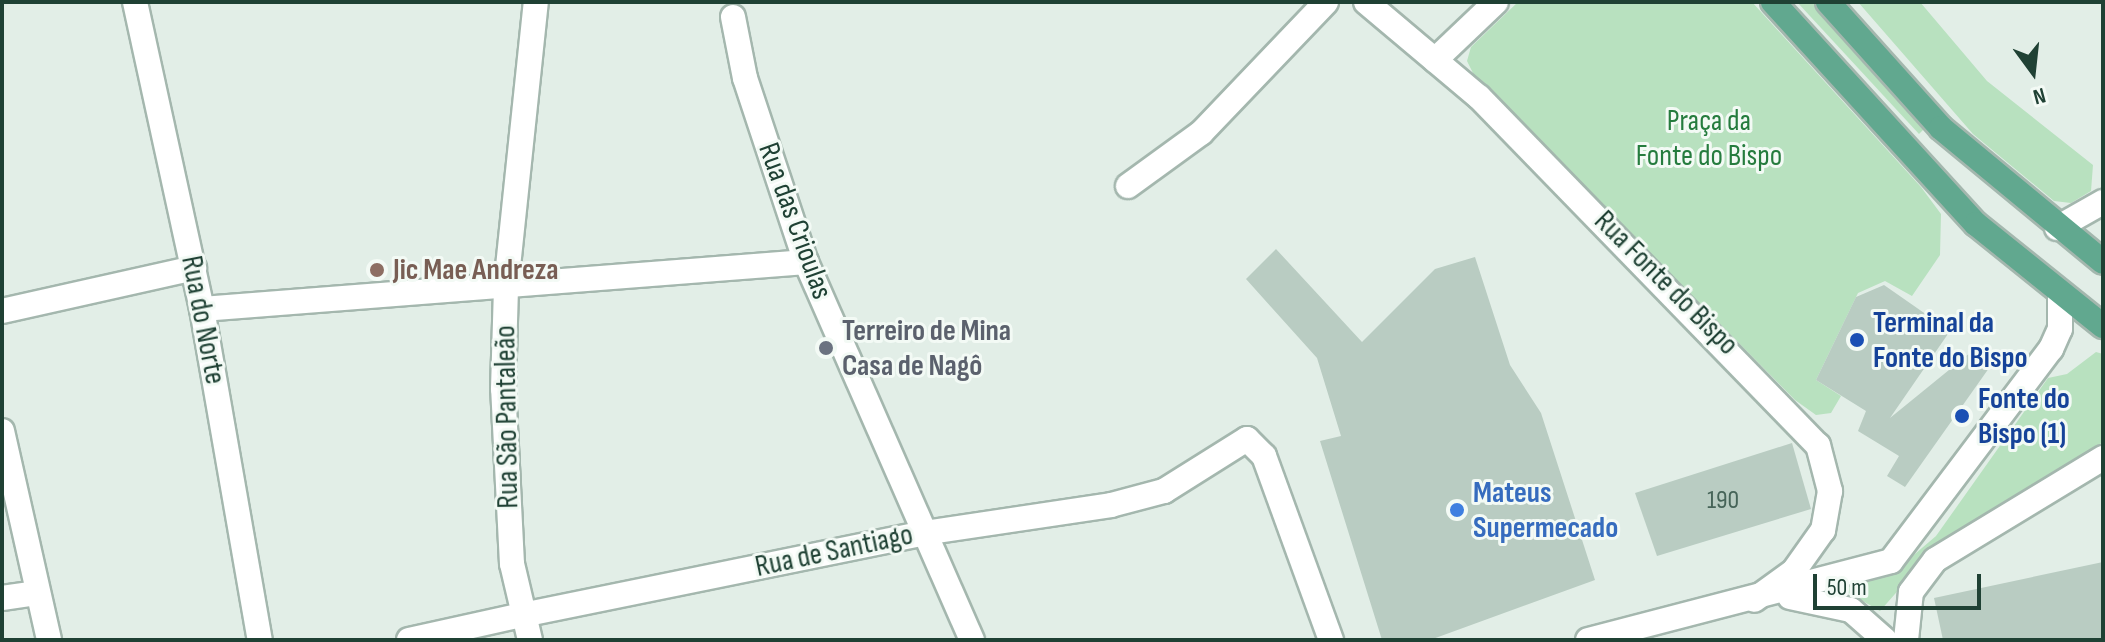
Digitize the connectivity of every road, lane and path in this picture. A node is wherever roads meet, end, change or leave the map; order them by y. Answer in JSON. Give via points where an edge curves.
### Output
{"nodes":[{"id":1,"x":135,"y":2,"type":"edge"},
{"id":2,"x":536,"y":2,"type":"edge"},
{"id":3,"x":1326,"y":2,"type":"edge"},
{"id":4,"x":1366,"y":2,"type":"edge"},
{"id":5,"x":1496,"y":2,"type":"edge"},
{"id":6,"x":1773,"y":2,"type":"edge"},
{"id":7,"x":1828,"y":2,"type":"edge"},
{"id":8,"x":733,"y":17,"type":"dead end"},
{"id":9,"x":1435,"y":60,"type":"junction"},
{"id":10,"x":1128,"y":186,"type":"dead end"},
{"id":11,"x":2103,"y":202,"type":"edge"},
{"id":12,"x":2057,"y":228,"type":"junction"},
{"id":13,"x":806,"y":262,"type":"junction"},
{"id":14,"x":2103,"y":262,"type":"edge"},
{"id":15,"x":194,"y":268,"type":"junction"},
{"id":16,"x":506,"y":286,"type":"junction"},
{"id":17,"x":2060,"y":294,"type":"junction"},
{"id":18,"x":202,"y":309,"type":"junction"},
{"id":19,"x":2,"y":311,"type":"edge"},
{"id":20,"x":2103,"y":326,"type":"edge"},
{"id":21,"x":2,"y":431,"type":"edge"},
{"id":22,"x":2103,"y":458,"type":"edge"},
{"id":23,"x":924,"y":533,"type":"junction"},
{"id":24,"x":38,"y":593,"type":"junction"},
{"id":25,"x":2,"y":598,"type":"edge"},
{"id":26,"x":1748,"y":601,"type":"junction"},
{"id":27,"x":522,"y":615,"type":"junction"},
{"id":28,"x":49,"y":640,"type":"edge"},
{"id":29,"x":260,"y":640,"type":"edge"},
{"id":30,"x":409,"y":640,"type":"edge"},
{"id":31,"x":530,"y":640,"type":"edge"},
{"id":32,"x":972,"y":640,"type":"edge"},
{"id":33,"x":1331,"y":640,"type":"edge"},
{"id":34,"x":1588,"y":640,"type":"edge"},
{"id":35,"x":1885,"y":640,"type":"edge"},
{"id":36,"x":1906,"y":640,"type":"edge"}],
"edges":[{"from":1,"to":15,"type":"street","name":"Rua do Norte"},
{"from":2,"to":16,"type":"street","name":"Rua São Pantaleão"},
{"from":3,"to":10,"type":"street","via":[[1201,133]]},
{"from":4,"to":9,"type":"street","name":"Rua Fonte do Bispo"},
{"from":5,"to":9,"type":"street"},
{"from":6,"to":17,"type":"main road","via":[[1911,159]]},
{"from":7,"to":12,"type":"main road","via":[[1941,128]]},
{"from":8,"to":13,"type":"street","name":"Rua das Crioulas","via":[[745,78]]},
{"from":9,"to":26,"type":"street","name":"Rua Fonte do Bispo","via":[[1742,358],[1818,445],[1829,480],[1823,530],[1794,571]]},
{"from":11,"to":12,"type":"street"},
{"from":12,"to":14,"type":"main road"},
{"from":13,"to":16,"type":"street"},
{"from":13,"to":23,"type":"street","name":"Rua das Crioulas"},
{"from":15,"to":18,"type":"street","name":"Rua do Norte"},
{"from":15,"to":19,"type":"street"},
{"from":16,"to":18,"type":"street"},
{"from":16,"to":27,"type":"street","name":"Rua São Pantaleão","via":[[505,491]]},
{"from":17,"to":20,"type":"main road"},
{"from":17,"to":26,"type":"street","via":[[2060,329],[2051,349],[1898,554],[1877,567]]},
{"from":18,"to":29,"type":"street","name":"Rua do Norte"},
{"from":21,"to":24,"type":"street"},
{"from":22,"to":36,"type":"street","via":[[1935,560],[1911,592]]},
{"from":23,"to":27,"type":"street","name":"Rua de Santiago"},
{"from":23,"to":32,"type":"street","name":"Rua das Crioulas"},
{"from":23,"to":33,"type":"street","name":"Rua de Santiago","via":[[1164,491],[1247,439],[1264,456]]},
{"from":24,"to":25,"type":"street"},
{"from":24,"to":28,"type":"street"},
{"from":26,"to":34,"type":"street"},
{"from":26,"to":35,"type":"street","via":[[1822,599],[1863,616]]},
{"from":27,"to":30,"type":"street","name":"Rua de Santiago"},
{"from":27,"to":31,"type":"street","name":"Rua São Pantaleão"}]}
